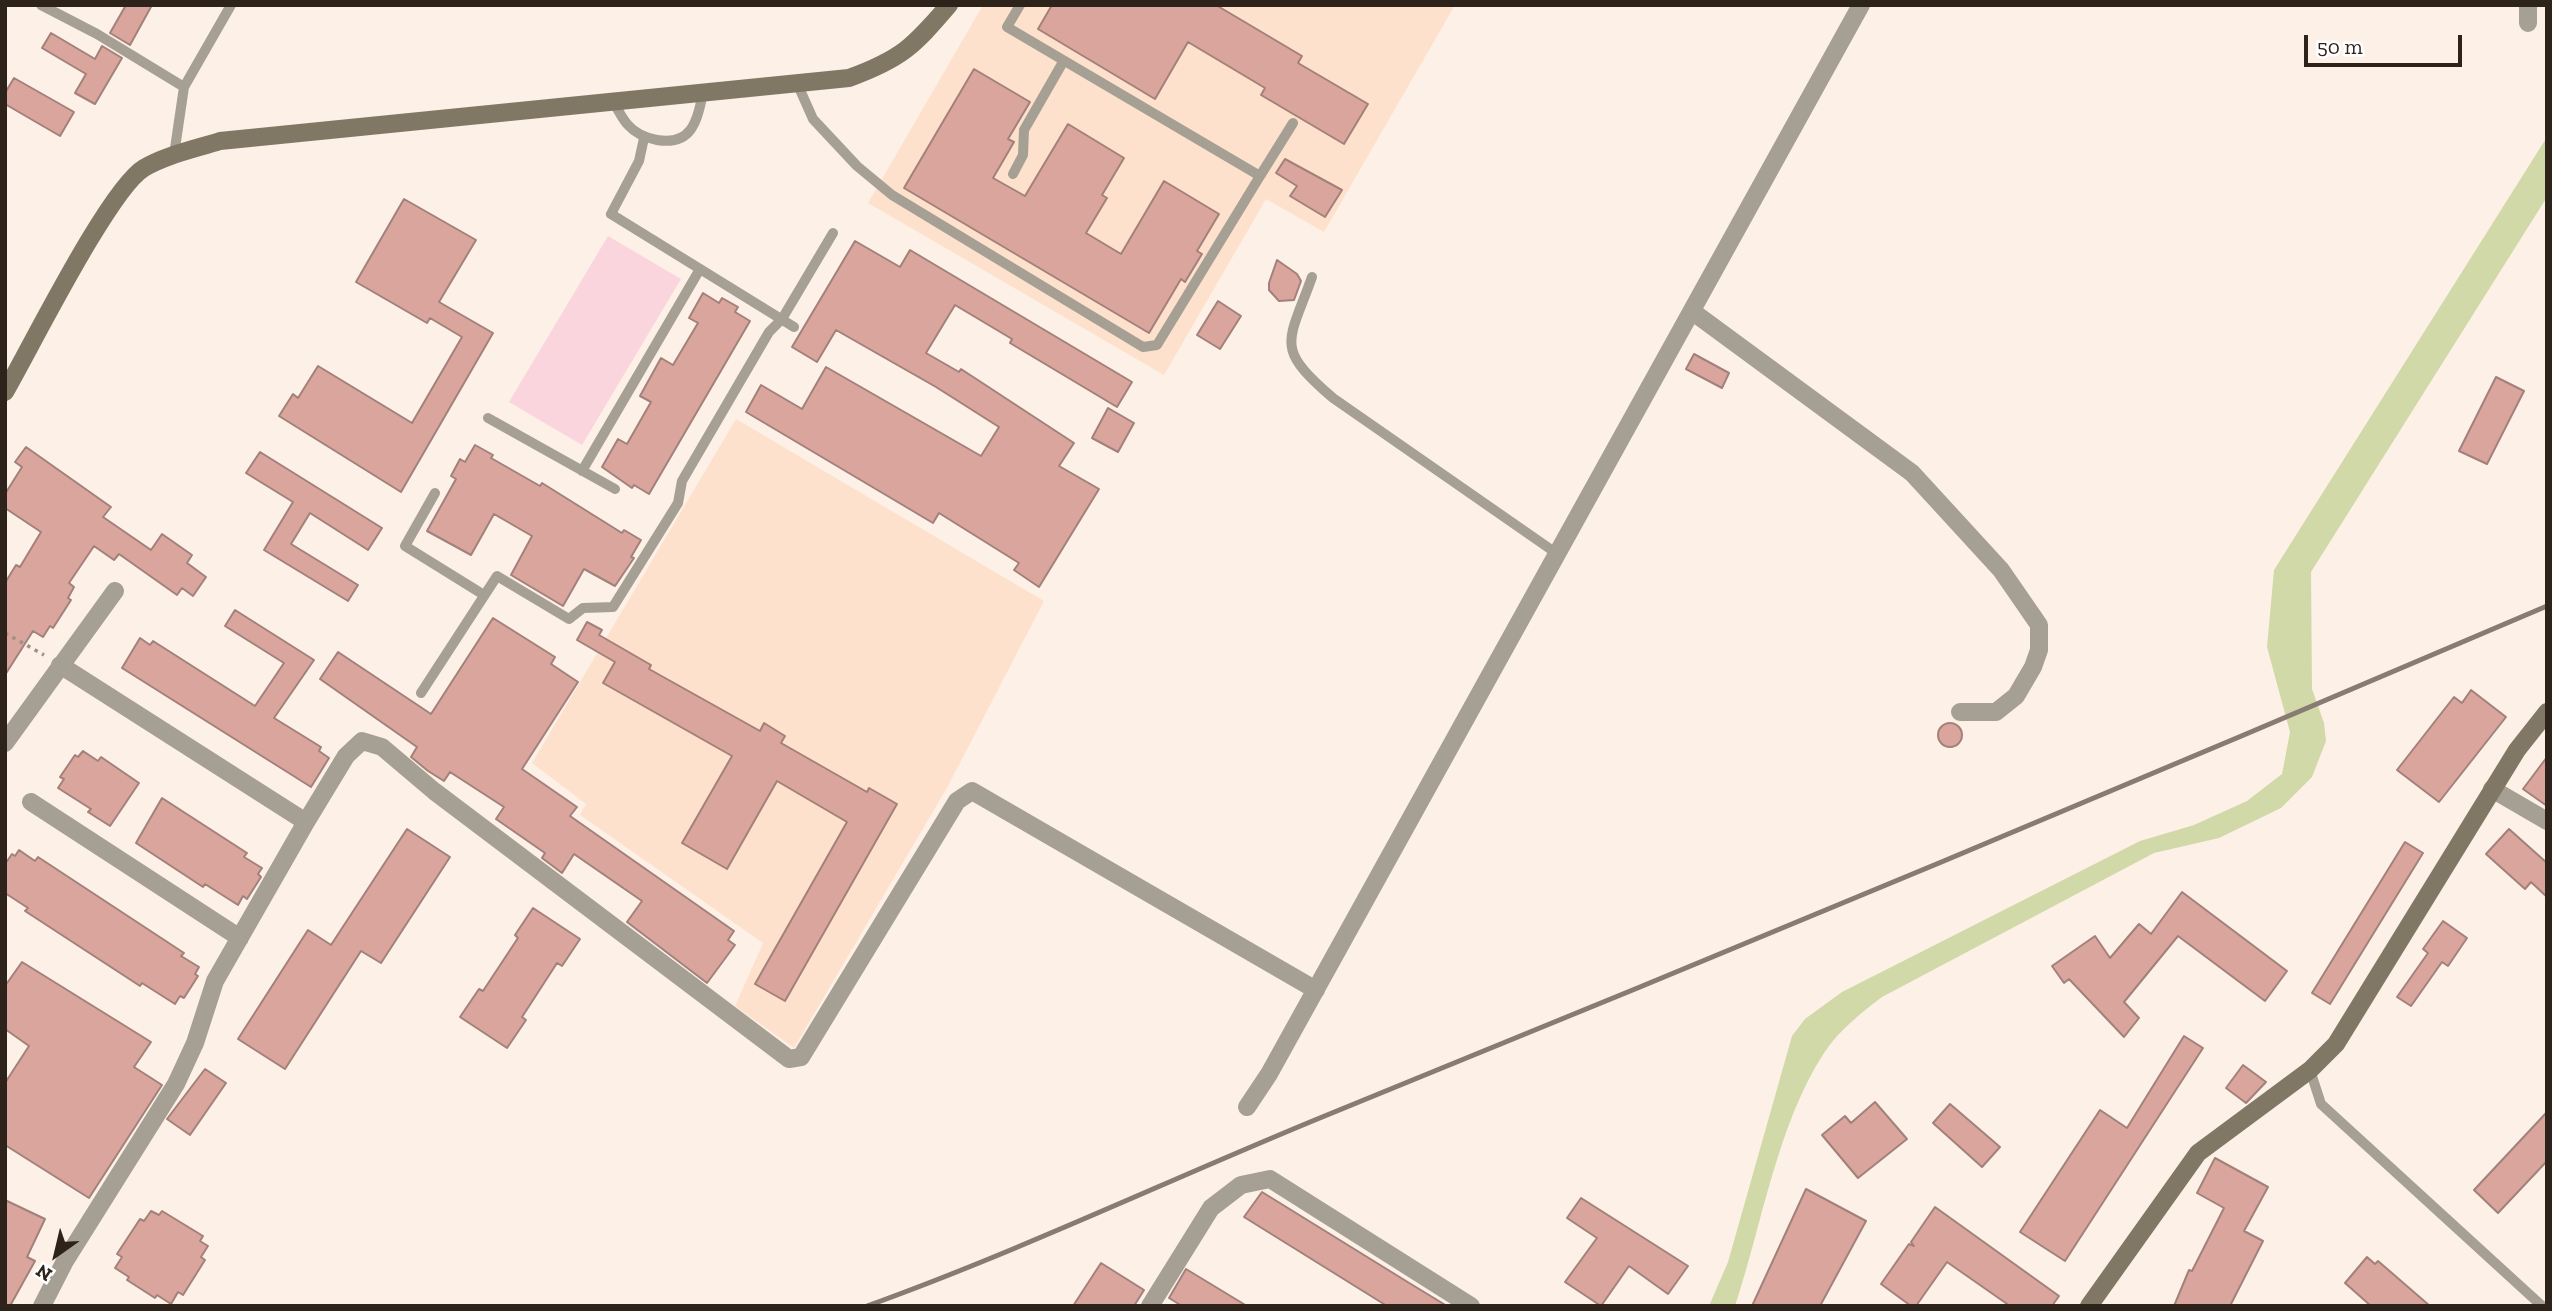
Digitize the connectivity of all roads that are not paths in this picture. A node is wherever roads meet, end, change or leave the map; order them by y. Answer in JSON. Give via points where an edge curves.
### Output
{"nodes":[{"id":1,"x":41,"y":5,"type":"edge"},
{"id":2,"x":231,"y":5,"type":"edge"},
{"id":3,"x":949,"y":5,"type":"edge"},
{"id":4,"x":1020,"y":5,"type":"edge"},
{"id":5,"x":1861,"y":5,"type":"edge"},
{"id":6,"x":1063,"y":62,"type":"junction"},
{"id":7,"x":797,"y":83,"type":"junction"},
{"id":8,"x":184,"y":87,"type":"junction"},
{"id":9,"x":703,"y":93,"type":"junction"},
{"id":10,"x":613,"y":102,"type":"junction"},
{"id":11,"x":1293,"y":123,"type":"dead end"},
{"id":12,"x":644,"y":138,"type":"junction"},
{"id":13,"x":174,"y":155,"type":"junction"},
{"id":14,"x":1013,"y":174,"type":"dead end"},
{"id":15,"x":1260,"y":176,"type":"junction"},
{"id":16,"x":833,"y":233,"type":"dead end"},
{"id":17,"x":700,"y":269,"type":"junction"},
{"id":18,"x":1312,"y":277,"type":"dead end"},
{"id":19,"x":1693,"y":312,"type":"junction"},
{"id":20,"x":782,"y":320,"type":"junction"},
{"id":21,"x":793,"y":327,"type":"dead end"},
{"id":22,"x":5,"y":392,"type":"edge"},
{"id":23,"x":488,"y":418,"type":"dead end"},
{"id":24,"x":582,"y":471,"type":"junction"},
{"id":25,"x":615,"y":489,"type":"dead end"},
{"id":26,"x":435,"y":493,"type":"dead end"},
{"id":27,"x":1556,"y":554,"type":"junction"},
{"id":28,"x":115,"y":591,"type":"dead end"},
{"id":29,"x":484,"y":595,"type":"junction"},
{"id":30,"x":61,"y":665,"type":"junction"},
{"id":31,"x":421,"y":693,"type":"dead end"},
{"id":32,"x":1960,"y":712,"type":"dead end"},
{"id":33,"x":2547,"y":712,"type":"edge"},
{"id":34,"x":5,"y":743,"type":"edge"},
{"id":35,"x":2492,"y":789,"type":"junction"},
{"id":36,"x":31,"y":802,"type":"dead end"},
{"id":37,"x":2547,"y":821,"type":"edge"},
{"id":38,"x":306,"y":822,"type":"junction"},
{"id":39,"x":240,"y":938,"type":"junction"},
{"id":40,"x":1316,"y":990,"type":"junction"},
{"id":41,"x":2310,"y":1070,"type":"junction"},
{"id":42,"x":1247,"y":1107,"type":"dead end"},
{"id":43,"x":42,"y":1306,"type":"edge"},
{"id":44,"x":1150,"y":1306,"type":"edge"},
{"id":45,"x":1471,"y":1306,"type":"edge"},
{"id":46,"x":2089,"y":1306,"type":"edge"},
{"id":47,"x":2542,"y":1306,"type":"edge"}],
"edges":[{"from":1,"to":8,"type":"lane"},
{"from":2,"to":8,"type":"lane"},
{"from":3,"to":7,"type":"street","via":[[915,46],[881,66],[849,78]]},
{"from":4,"to":6,"type":"lane","via":[[1007,27]]},
{"from":5,"to":19,"type":"street"},
{"from":6,"to":14,"type":"lane","via":[[1024,130],[1023,155]]},
{"from":6,"to":15,"type":"lane"},
{"from":7,"to":9,"type":"street"},
{"from":7,"to":15,"type":"lane","via":[[813,120],[892,195],[1143,347],[1157,345]]},
{"from":8,"to":13,"type":"lane"},
{"from":9,"to":10,"type":"street"},
{"from":9,"to":12,"type":"lane","via":[[698,119],[688,134],[672,142]]},
{"from":10,"to":12,"type":"lane","via":[[628,126]]},
{"from":10,"to":13,"type":"street","via":[[220,141]]},
{"from":11,"to":15,"type":"lane"},
{"from":12,"to":17,"type":"lane","via":[[639,161],[611,214]]},
{"from":13,"to":22,"type":"street","via":[[141,169],[108,209]]},
{"from":16,"to":20,"type":"lane"},
{"from":17,"to":20,"type":"lane"},
{"from":17,"to":24,"type":"lane"},
{"from":18,"to":27,"type":"lane","via":[[1291,336],[1292,355],[1303,372],[1332,398]]},
{"from":19,"to":27,"type":"street"},
{"from":19,"to":32,"type":"street","via":[[1912,473],[2001,570],[2039,625],[2039,650],[2016,696],[1996,712]]},
{"from":20,"to":21,"type":"lane"},
{"from":20,"to":29,"type":"lane","via":[[769,332],[682,481],[678,503],[613,607],[583,608],[569,619],[497,576]]},
{"from":23,"to":24,"type":"lane"},
{"from":24,"to":25,"type":"lane"},
{"from":26,"to":29,"type":"lane","via":[[405,545]]},
{"from":27,"to":40,"type":"street"},
{"from":28,"to":30,"type":"street"},
{"from":29,"to":31,"type":"lane"},
{"from":30,"to":34,"type":"street"},
{"from":30,"to":38,"type":"street"},
{"from":33,"to":35,"type":"street"},
{"from":35,"to":37,"type":"street"},
{"from":35,"to":41,"type":"street","via":[[2336,1044]]},
{"from":36,"to":39,"type":"street"},
{"from":38,"to":39,"type":"street"},
{"from":38,"to":40,"type":"street","via":[[346,757],[362,741],[382,747],[789,1059],[801,1057],[957,801],[972,791]]},
{"from":39,"to":43,"type":"street","via":[[215,981],[176,1084],[65,1261]]},
{"from":40,"to":42,"type":"street"},
{"from":41,"to":46,"type":"street","via":[[2198,1153]]},
{"from":41,"to":47,"type":"lane","via":[[2321,1104]]},
{"from":44,"to":45,"type":"street","via":[[1211,1208],[1241,1185],[1270,1180]]}]}
